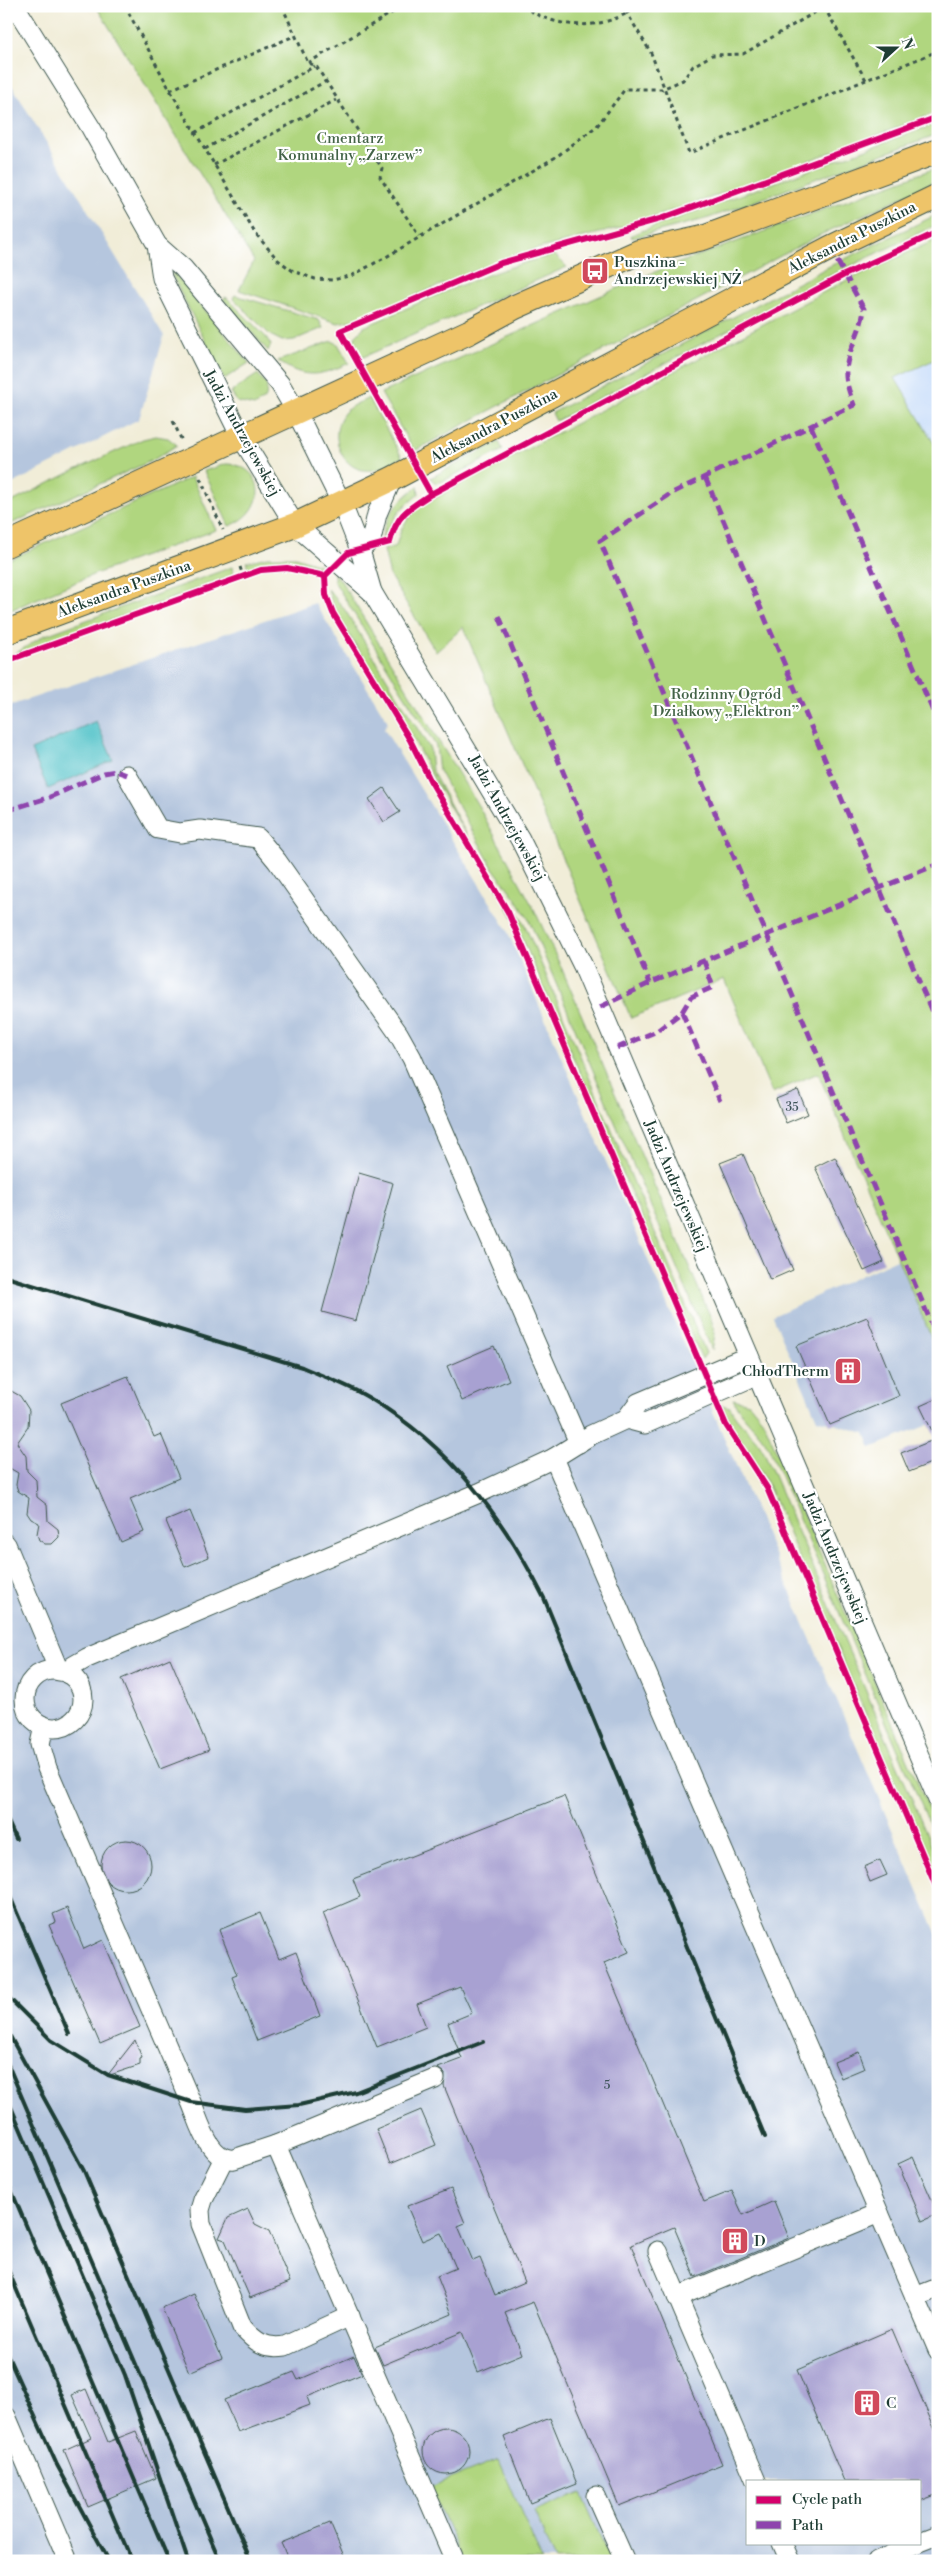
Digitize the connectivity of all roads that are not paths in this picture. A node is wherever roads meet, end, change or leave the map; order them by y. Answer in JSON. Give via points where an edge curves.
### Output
{"nodes":[{"id":1,"x":15,"y":6,"type":"edge"},
{"id":2,"x":938,"y":151,"type":"edge"},
{"id":3,"x":938,"y":196,"type":"edge"},
{"id":4,"x":157,"y":245,"type":"junction"},
{"id":5,"x":296,"y":411,"type":"junction"},
{"id":6,"x":241,"y":438,"type":"junction"},
{"id":7,"x":392,"y":479,"type":"junction"},
{"id":8,"x":342,"y":504,"type":"junction"},
{"id":9,"x":295,"y":525,"type":"junction"},
{"id":10,"x":6,"y":545,"type":"edge"},
{"id":11,"x":360,"y":550,"type":"junction"},
{"id":12,"x":372,"y":592,"type":"junction"},
{"id":13,"x":6,"y":632,"type":"edge"},
{"id":14,"x":127,"y":775,"type":"dead end"},
{"id":15,"x":749,"y":1356,"type":"junction"},
{"id":16,"x":757,"y":1375,"type":"junction"},
{"id":17,"x":626,"y":1419,"type":"junction"},
{"id":18,"x":579,"y":1443,"type":"junction"},
{"id":19,"x":554,"y":1458,"type":"junction"},
{"id":20,"x":6,"y":1544,"type":"edge"},
{"id":21,"x":63,"y":1672,"type":"junction"},
{"id":22,"x":44,"y":1726,"type":"junction"},
{"id":23,"x":938,"y":1800,"type":"edge"},
{"id":24,"x":435,"y":2079,"type":"dead end"},
{"id":25,"x":276,"y":2145,"type":"junction"},
{"id":26,"x":224,"y":2158,"type":"junction"},
{"id":27,"x":879,"y":2213,"type":"junction"},
{"id":28,"x":658,"y":2252,"type":"dead end"},
{"id":29,"x":938,"y":2288,"type":"edge"},
{"id":30,"x":677,"y":2297,"type":"junction"},
{"id":31,"x":915,"y":2298,"type":"junction"},
{"id":32,"x":350,"y":2316,"type":"junction"},
{"id":33,"x":938,"y":2350,"type":"edge"},
{"id":34,"x":6,"y":2416,"type":"edge"},
{"id":35,"x":756,"y":2480,"type":"edge"},
{"id":36,"x":596,"y":2496,"type":"dead end"},
{"id":37,"x":938,"y":2535,"type":"edge"},
{"id":38,"x":922,"y":2542,"type":"edge"},
{"id":39,"x":782,"y":2544,"type":"edge"},
{"id":40,"x":917,"y":2544,"type":"edge"},
{"id":41,"x":68,"y":2561,"type":"edge"},
{"id":42,"x":455,"y":2561,"type":"edge"},
{"id":43,"x":625,"y":2561,"type":"edge"},
{"id":44,"x":790,"y":2561,"type":"edge"},
{"id":45,"x":876,"y":2561,"type":"edge"}],
"edges":[{"from":1,"to":4,"type":"street","name":"Jadzi Andrzejewskiej","via":[[91,128]]},
{"from":2,"to":5,"type":"main road","via":[[703,238],[640,252],[515,307],[469,332]]},
{"from":3,"to":7,"type":"main road","name":"Aleksandra Puszkina","via":[[837,244]]},
{"from":4,"to":5,"type":"street","name":"Jadzi Andrzejewskiej","via":[[183,268],[280,384]]},
{"from":4,"to":6,"type":"street","name":"Jadzi Andrzejewskiej","via":[[162,278]]},
{"from":5,"to":6,"type":"main road"},
{"from":5,"to":8,"type":"street","name":"Jadzi Andrzejewskiej"},
{"from":6,"to":9,"type":"street","name":"Jadzi Andrzejewskiej"},
{"from":6,"to":10,"type":"main road"},
{"from":7,"to":8,"type":"main road","name":"Aleksandra Puszkina"},
{"from":7,"to":11,"type":"street","via":[[377,514],[371,540]]},
{"from":8,"to":9,"type":"main road","name":"Aleksandra Puszkina"},
{"from":8,"to":11,"type":"street","name":"Jadzi Andrzejewskiej"},
{"from":9,"to":12,"type":"street","name":"Jadzi Andrzejewskiej"},
{"from":9,"to":13,"type":"main road","name":"Aleksandra Puszkina"},
{"from":11,"to":12,"type":"street","name":"Jadzi Andrzejewskiej"},
{"from":12,"to":15,"type":"street","name":"Jadzi Andrzejewskiej","via":[[475,761],[543,882]]},
{"from":14,"to":18,"type":"street","via":[[158,829],[180,834],[200,830],[258,838],[398,1033],[416,1067]]},
{"from":15,"to":16,"type":"street","name":"Jadzi Andrzejewskiej"},
{"from":15,"to":17,"type":"street","via":[[638,1403]]},
{"from":16,"to":17,"type":"street","via":[[645,1424]]},
{"from":16,"to":23,"type":"street","name":"Jadzi Andrzejewskiej"},
{"from":17,"to":18,"type":"street"},
{"from":18,"to":19,"type":"street"},
{"from":19,"to":21,"type":"street","via":[[479,1493],[87,1658]]},
{"from":19,"to":27,"type":"street"},
{"from":20,"to":21,"type":"street"},
{"from":21,"to":22,"type":"street","via":[[49,1671],[33,1679],[25,1696],[29,1714]]},
{"from":21,"to":22,"type":"street","via":[[80,1688],[82,1707],[71,1722],[53,1728]]},
{"from":22,"to":26,"type":"street","via":[[40,1744],[47,1768],[195,2111],[212,2147]]},
{"from":24,"to":25,"type":"street"},
{"from":25,"to":26,"type":"street","via":[[234,2159]]},
{"from":25,"to":32,"type":"street"},
{"from":26,"to":32,"type":"street","via":[[200,2210],[201,2224],[242,2327],[252,2339],[274,2348]]},
{"from":27,"to":30,"type":"street"},
{"from":27,"to":31,"type":"street"},
{"from":28,"to":30,"type":"street"},
{"from":29,"to":31,"type":"street"},
{"from":30,"to":35,"type":"street"},
{"from":31,"to":33,"type":"street"},
{"from":32,"to":42,"type":"street"},
{"from":34,"to":41,"type":"street"},
{"from":36,"to":43,"type":"street"},
{"from":37,"to":38,"type":"street"},
{"from":39,"to":44,"type":"street"},
{"from":40,"to":45,"type":"street"}]}
